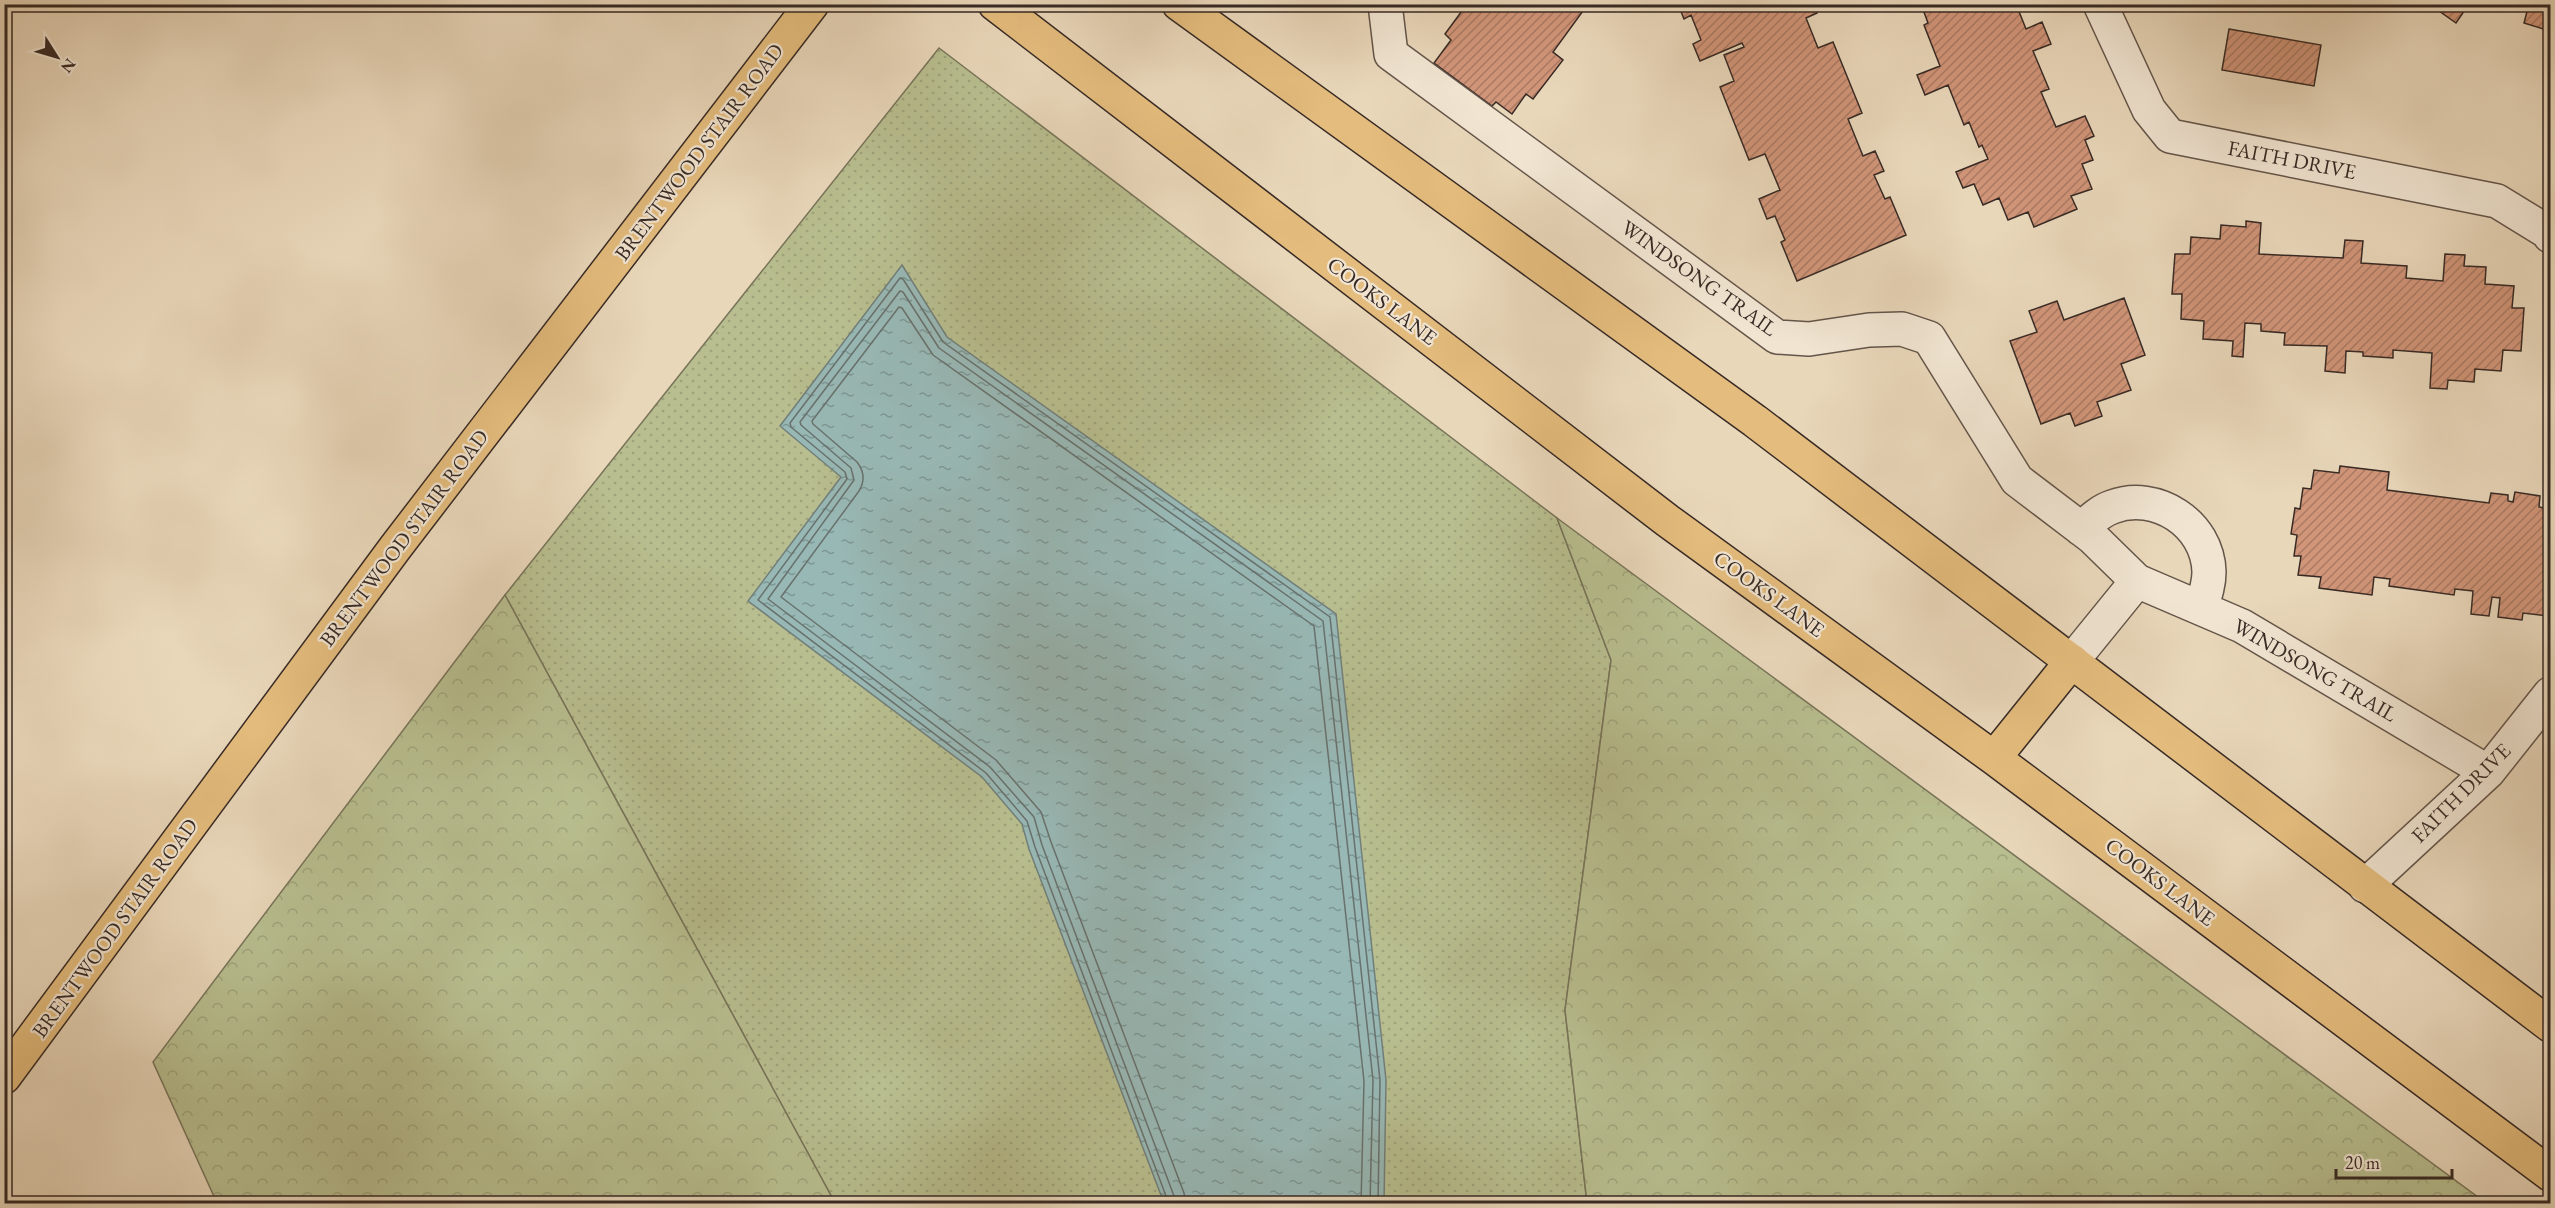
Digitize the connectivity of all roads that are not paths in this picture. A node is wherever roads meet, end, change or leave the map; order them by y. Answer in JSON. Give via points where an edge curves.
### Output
{"nodes":[{"id":1,"x":812,"y":4,"type":"edge"},
{"id":2,"x":995,"y":4,"type":"edge"},
{"id":3,"x":1179,"y":4,"type":"edge"},
{"id":4,"x":1385,"y":4,"type":"edge"},
{"id":5,"x":2100,"y":4,"type":"edge"},
{"id":6,"x":2550,"y":236,"type":"edge"},
{"id":7,"x":2082,"y":529,"type":"junction"},
{"id":8,"x":2137,"y":581,"type":"junction"},
{"id":9,"x":2201,"y":608,"type":"junction"},
{"id":10,"x":2072,"y":661,"type":"junction"},
{"id":11,"x":2550,"y":694,"type":"edge"},
{"id":12,"x":1994,"y":758,"type":"junction"},
{"id":13,"x":2488,"y":772,"type":"junction"},
{"id":14,"x":2365,"y":886,"type":"junction"},
{"id":15,"x":2550,"y":1025,"type":"edge"},
{"id":16,"x":4,"y":1077,"type":"edge"},
{"id":17,"x":2550,"y":1174,"type":"edge"}],
"edges":[{"from":1,"to":16,"type":"main road","name":"BRENTWOOD STAIR ROAD","via":[[395,548]]},
{"from":2,"to":12,"type":"main road","name":"COOKS LANE","via":[[1668,521]]},
{"from":3,"to":10,"type":"main road","via":[[1755,421]]},
{"from":4,"to":7,"type":"lane","name":"WINDSONG TRAIL","via":[[1391,54],[1777,338],[1809,339],[1902,329],[1929,338],[2018,480]]},
{"from":5,"to":6,"type":"lane","name":"FAITH DRIVE","via":[[2149,110],[2170,136],[2497,201]]},
{"from":7,"to":8,"type":"lane","name":"WINDSONG TRAIL"},
{"from":7,"to":9,"type":"lane","via":[[2112,507],[2149,503],[2167,508],[2196,532],[2205,550],[2208,589]]},
{"from":8,"to":9,"type":"lane","name":"WINDSONG TRAIL"},
{"from":8,"to":10,"type":"lane"},
{"from":9,"to":13,"type":"lane","name":"WINDSONG TRAIL","via":[[2242,626]]},
{"from":10,"to":12,"type":"main road"},
{"from":10,"to":14,"type":"main road"},
{"from":11,"to":13,"type":"lane","name":"FAITH DRIVE"},
{"from":12,"to":17,"type":"main road","name":"COOKS LANE"},
{"from":13,"to":14,"type":"lane","name":"FAITH DRIVE"},
{"from":14,"to":15,"type":"main road"}]}
